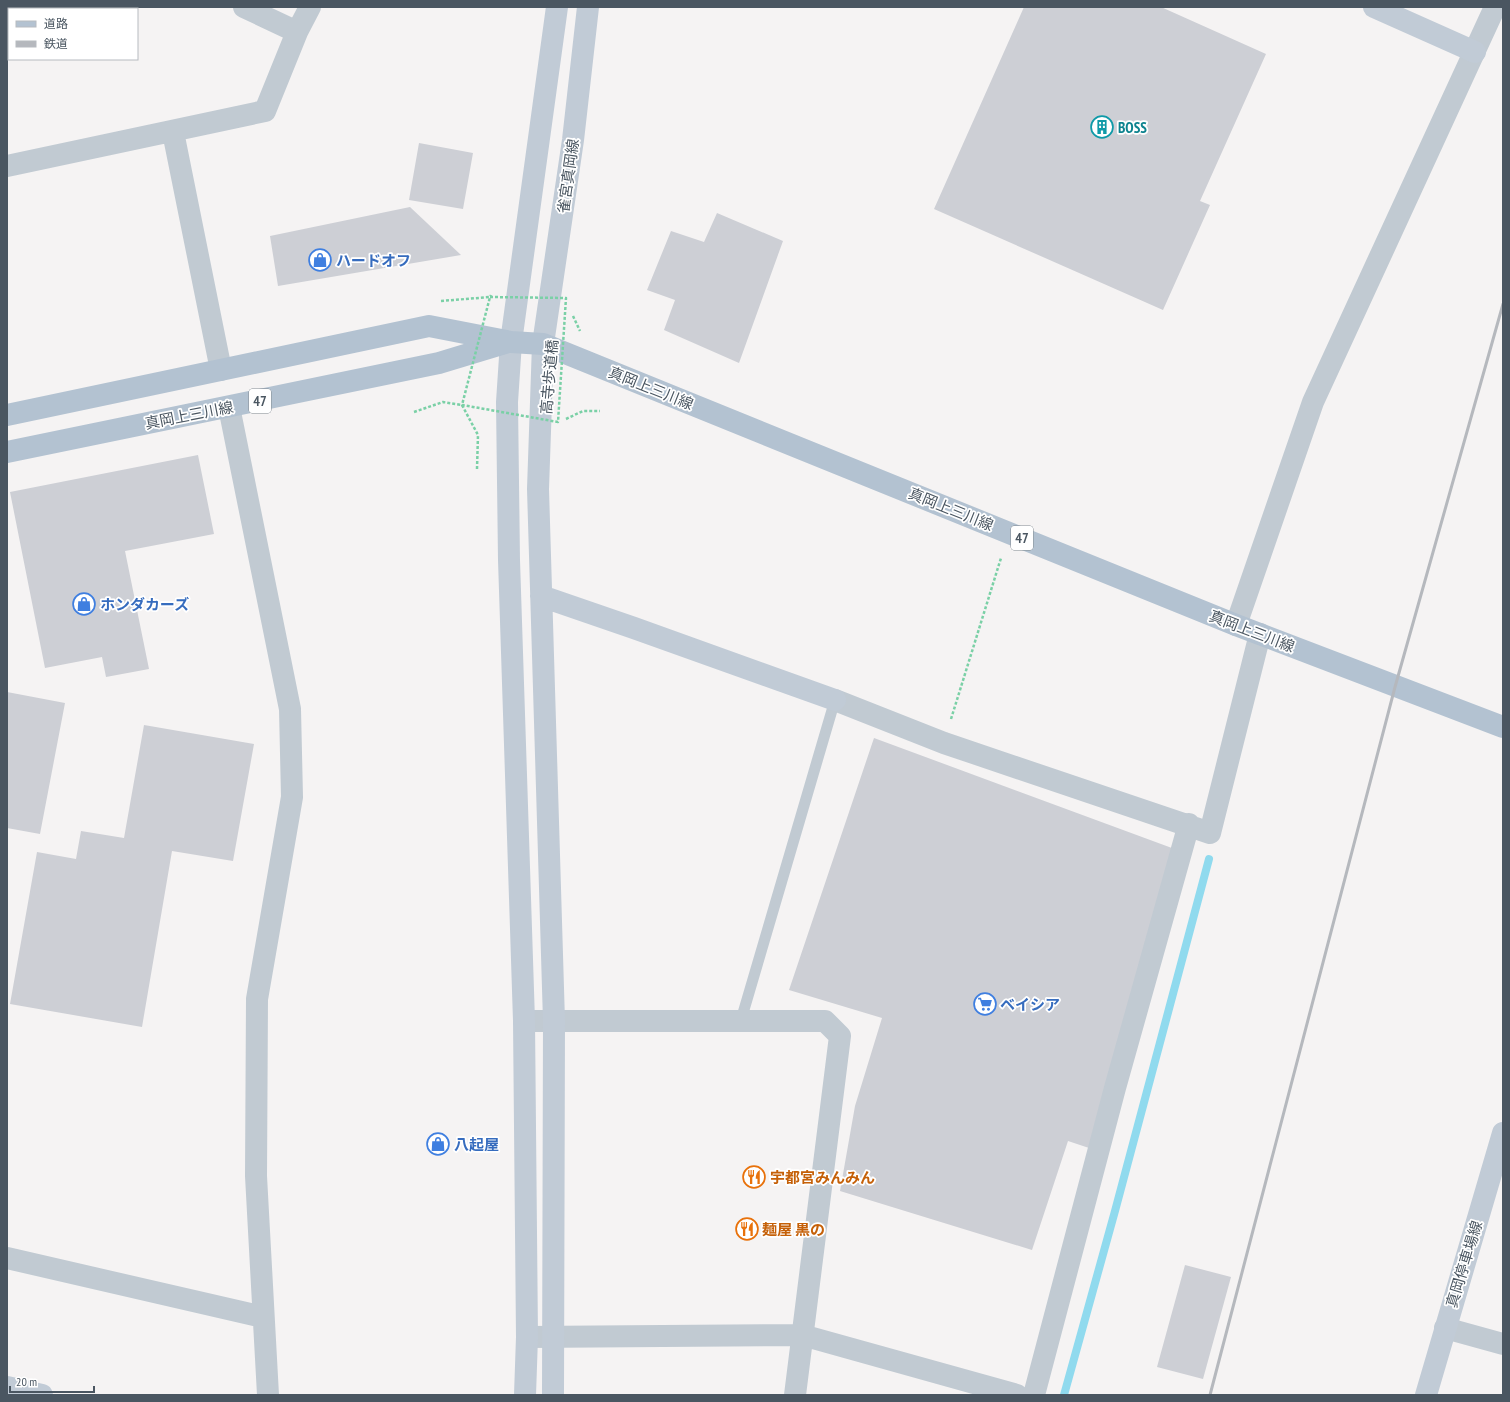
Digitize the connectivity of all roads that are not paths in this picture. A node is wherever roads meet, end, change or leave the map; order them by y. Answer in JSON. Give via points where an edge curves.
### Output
{"nodes":[{"id":1,"x":244,"y":7,"type":"edge"},
{"id":2,"x":310,"y":7,"type":"edge"},
{"id":3,"x":556,"y":7,"type":"edge"},
{"id":4,"x":588,"y":7,"type":"edge"},
{"id":5,"x":1374,"y":7,"type":"edge"},
{"id":6,"x":1495,"y":7,"type":"edge"},
{"id":7,"x":297,"y":32,"type":"junction"},
{"id":8,"x":1475,"y":52,"type":"junction"},
{"id":9,"x":173,"y":132,"type":"junction"},
{"id":10,"x":7,"y":166,"type":"edge"},
{"id":11,"x":511,"y":342,"type":"junction"},
{"id":12,"x":543,"y":344,"type":"junction"},
{"id":13,"x":221,"y":370,"type":"junction"},
{"id":14,"x":229,"y":407,"type":"junction"},
{"id":15,"x":7,"y":415,"type":"edge"},
{"id":16,"x":7,"y":452,"type":"edge"},
{"id":17,"x":540,"y":596,"type":"junction"},
{"id":18,"x":1236,"y":625,"type":"junction"},
{"id":19,"x":1260,"y":634,"type":"junction"},
{"id":20,"x":835,"y":700,"type":"junction"},
{"id":21,"x":1503,"y":727,"type":"edge"},
{"id":22,"x":1189,"y":824,"type":"junction"},
{"id":23,"x":741,"y":1020,"type":"junction"},
{"id":24,"x":524,"y":1021,"type":"junction"},
{"id":25,"x":554,"y":1021,"type":"junction"},
{"id":26,"x":1503,"y":1133,"type":"edge"},
{"id":27,"x":7,"y":1258,"type":"edge"},
{"id":28,"x":263,"y":1317,"type":"junction"},
{"id":29,"x":1445,"y":1328,"type":"junction"},
{"id":30,"x":802,"y":1335,"type":"junction"},
{"id":31,"x":527,"y":1337,"type":"junction"},
{"id":32,"x":554,"y":1338,"type":"junction"},
{"id":33,"x":1503,"y":1344,"type":"edge"},
{"id":34,"x":7,"y":1387,"type":"edge"},
{"id":35,"x":42,"y":1395,"type":"edge"},
{"id":36,"x":268,"y":1395,"type":"edge"},
{"id":37,"x":525,"y":1395,"type":"edge"},
{"id":38,"x":553,"y":1395,"type":"edge"},
{"id":39,"x":795,"y":1395,"type":"edge"},
{"id":40,"x":1017,"y":1395,"type":"edge"},
{"id":41,"x":1034,"y":1395,"type":"edge"},
{"id":42,"x":1426,"y":1395,"type":"edge"}],
"edges":[{"from":1,"to":7,"type":"street"},
{"from":2,"to":7,"type":"street"},
{"from":3,"to":11,"type":"street"},
{"from":4,"to":12,"type":"street","name":"雀宮真岡線","via":[[573,140]]},
{"from":5,"to":8,"type":"street"},
{"from":6,"to":8,"type":"street"},
{"from":7,"to":9,"type":"street","via":[[265,111]]},
{"from":8,"to":18,"type":"street","via":[[1313,402]]},
{"from":9,"to":10,"type":"street"},
{"from":9,"to":13,"type":"street"},
{"from":11,"to":12,"type":"main road","name":"真岡上三川線","number":"47"},
{"from":11,"to":13,"type":"main road","name":"真岡上三川線","number":"47","via":[[429,326]]},
{"from":11,"to":14,"type":"main road","name":"真岡上三川線","number":"47","via":[[439,363]]},
{"from":11,"to":24,"type":"street","via":[[507,402],[507,474]]},
{"from":12,"to":17,"type":"street","name":"雀宮真岡線","via":[[538,489]]},
{"from":12,"to":18,"type":"main road","name":"真岡上三川線","number":"47"},
{"from":13,"to":15,"type":"main road","name":"真岡上三川線","number":"47"},
{"from":14,"to":16,"type":"main road","name":"真岡上三川線","number":"47"},
{"from":14,"to":28,"type":"street","via":[[290,709],[292,797],[257,1000],[256,1176]]},
{"from":17,"to":20,"type":"street"},
{"from":17,"to":25,"type":"street","name":"雀宮真岡線"},
{"from":18,"to":19,"type":"main road","name":"真岡上三川線","number":"47"},
{"from":19,"to":21,"type":"main road","name":"真岡上三川線","number":"47"},
{"from":19,"to":22,"type":"street","via":[[1210,833]]},
{"from":20,"to":22,"type":"street","via":[[944,743]]},
{"from":20,"to":23,"type":"lane"},
{"from":22,"to":41,"type":"street","via":[[1115,1088]]},
{"from":23,"to":25,"type":"street"},
{"from":23,"to":30,"type":"street","via":[[825,1021],[840,1036]]},
{"from":24,"to":25,"type":"street"},
{"from":24,"to":31,"type":"street"},
{"from":25,"to":32,"type":"street","name":"雀宮真岡線"},
{"from":26,"to":29,"type":"street","name":"真岡停車場線"},
{"from":27,"to":28,"type":"street"},
{"from":28,"to":36,"type":"street"},
{"from":29,"to":33,"type":"street"},
{"from":29,"to":42,"type":"street","name":"真岡停車場線"},
{"from":30,"to":32,"type":"street"},
{"from":30,"to":39,"type":"street"},
{"from":30,"to":40,"type":"street"},
{"from":31,"to":32,"type":"street"},
{"from":31,"to":37,"type":"street"},
{"from":32,"to":38,"type":"street","name":"雀宮真岡線"},
{"from":34,"to":35,"type":"street"}]}
